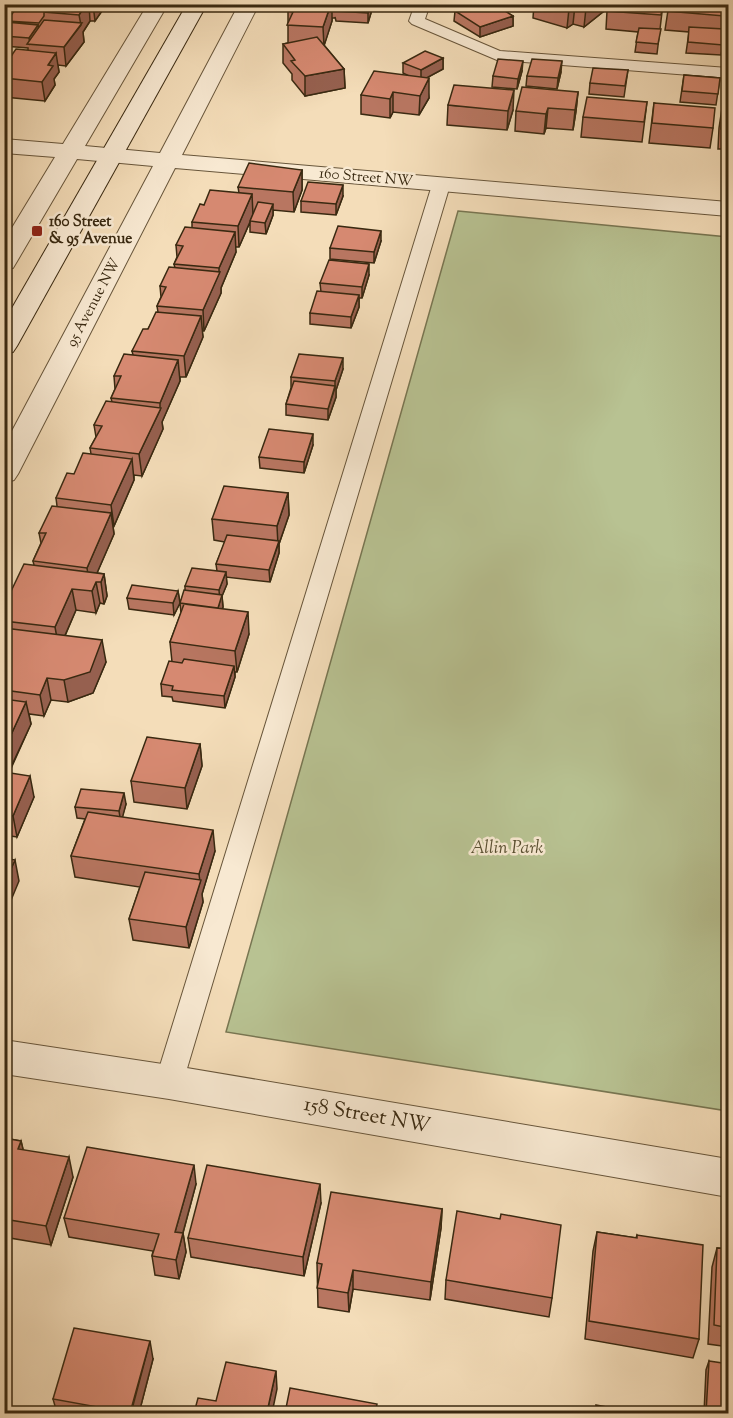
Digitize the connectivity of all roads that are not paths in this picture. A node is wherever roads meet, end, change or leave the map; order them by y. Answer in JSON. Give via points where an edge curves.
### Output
{"nodes":[{"id":1,"x":158,"y":4,"type":"edge"},
{"id":2,"x":197,"y":4,"type":"edge"},
{"id":3,"x":249,"y":4,"type":"edge"},
{"id":4,"x":423,"y":4,"type":"edge"},
{"id":5,"x":729,"y":73,"type":"edge"},
{"id":6,"x":4,"y":146,"type":"edge"},
{"id":7,"x":72,"y":153,"type":"junction"},
{"id":8,"x":110,"y":156,"type":"junction"},
{"id":9,"x":169,"y":161,"type":"junction"},
{"id":10,"x":441,"y":184,"type":"junction"},
{"id":11,"x":729,"y":209,"type":"edge"},
{"id":12,"x":4,"y":263,"type":"edge"},
{"id":13,"x":4,"y":346,"type":"edge"},
{"id":14,"x":4,"y":474,"type":"edge"},
{"id":15,"x":4,"y":1057,"type":"edge"},
{"id":16,"x":169,"y":1082,"type":"junction"},
{"id":17,"x":729,"y":1178,"type":"edge"}],
"edges":[{"from":1,"to":7,"type":"street"},
{"from":2,"to":8,"type":"street"},
{"from":3,"to":9,"type":"street","name":"95 Avenue NW"},
{"from":4,"to":5,"type":"lane","via":[[417,21],[497,55]]},
{"from":6,"to":7,"type":"street","name":"160 Street NW"},
{"from":7,"to":8,"type":"street","name":"160 Street NW"},
{"from":7,"to":12,"type":"street"},
{"from":8,"to":9,"type":"street","name":"160 Street NW"},
{"from":8,"to":13,"type":"street"},
{"from":9,"to":10,"type":"street","name":"160 Street NW"},
{"from":9,"to":14,"type":"street","name":"95 Avenue NW"},
{"from":10,"to":11,"type":"street","name":"160 Street NW"},
{"from":10,"to":16,"type":"lane"},
{"from":15,"to":16,"type":"street","name":"158 Street NW"},
{"from":16,"to":17,"type":"street","name":"158 Street NW"}]}
